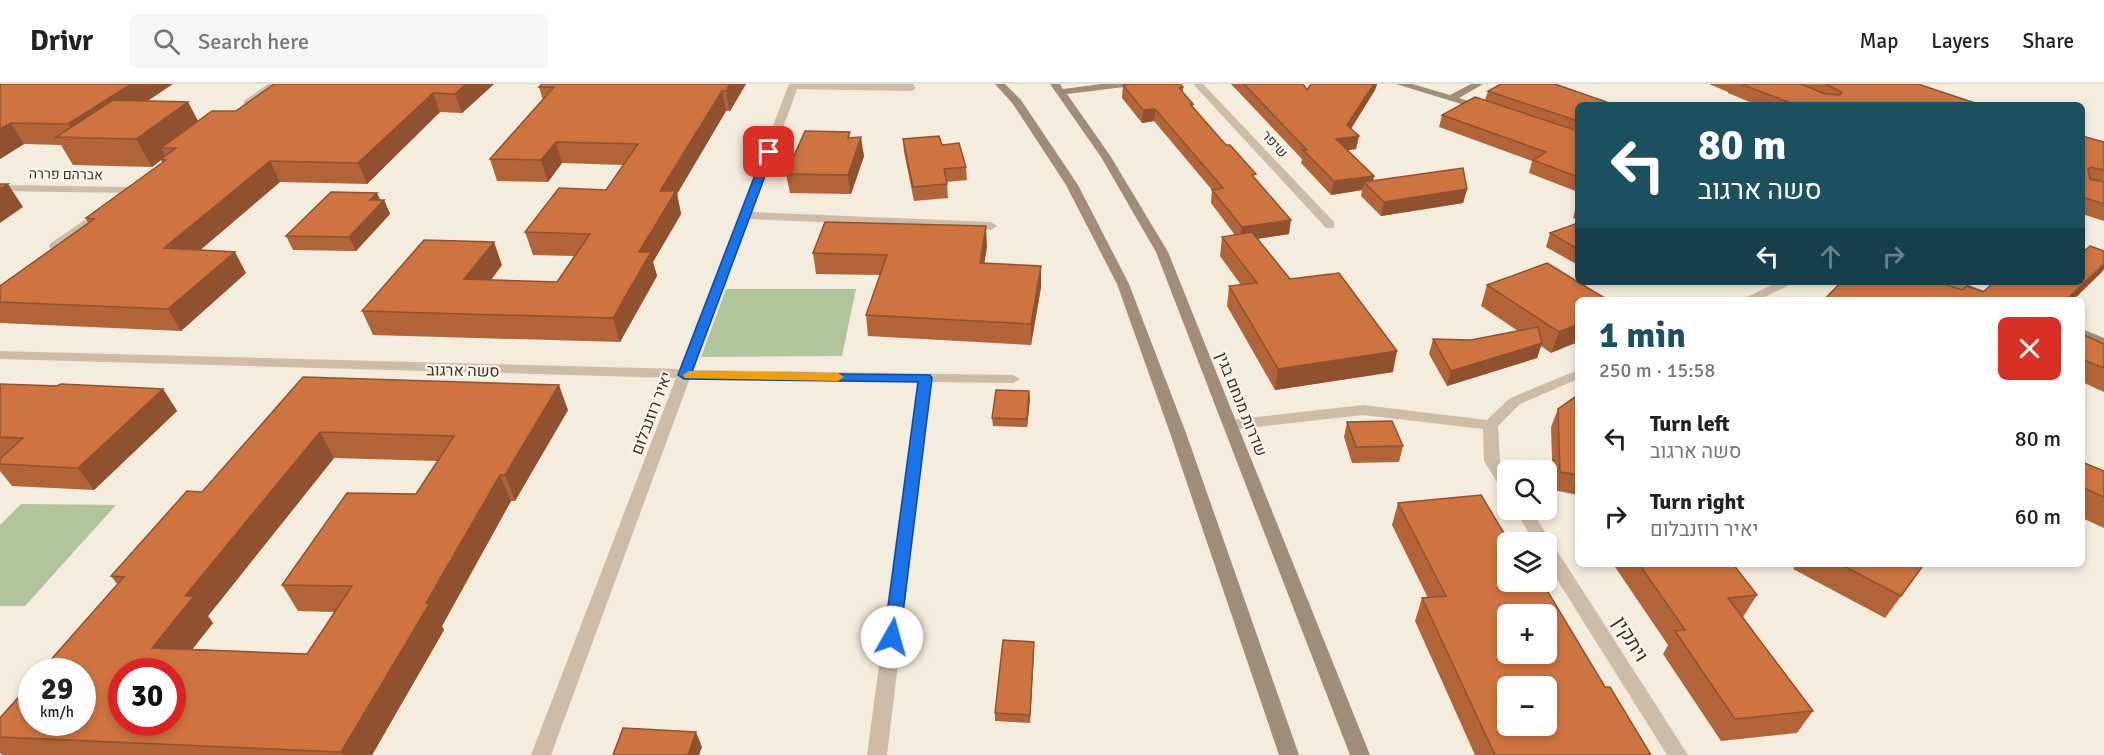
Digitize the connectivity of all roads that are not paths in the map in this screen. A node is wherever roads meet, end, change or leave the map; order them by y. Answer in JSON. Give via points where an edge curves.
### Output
{"nodes":[{"id":1,"x":274,"y":84,"type":"edge"},
{"id":2,"x":908,"y":84,"type":"edge"},
{"id":3,"x":1000,"y":84,"type":"edge"},
{"id":4,"x":1124,"y":84,"type":"edge"},
{"id":5,"x":1198,"y":84,"type":"edge"},
{"id":6,"x":1405,"y":84,"type":"edge"},
{"id":7,"x":1478,"y":84,"type":"edge"},
{"id":8,"x":794,"y":85,"type":"edge"},
{"id":9,"x":1059,"y":88,"type":"edge"},
{"id":10,"x":1451,"y":98,"type":"junction"},
{"id":11,"x":239,"y":110,"type":"edge"},
{"id":12,"x":1496,"y":112,"type":"edge"},
{"id":13,"x":0,"y":188,"type":"edge"},
{"id":14,"x":745,"y":215,"type":"junction"},
{"id":15,"x":1330,"y":225,"type":"dead end"},
{"id":16,"x":991,"y":226,"type":"dead end"},
{"id":17,"x":47,"y":253,"type":"edge"},
{"id":18,"x":1782,"y":285,"type":"edge"},
{"id":19,"x":1957,"y":285,"type":"edge"},
{"id":20,"x":1755,"y":297,"type":"edge"},
{"id":21,"x":1988,"y":297,"type":"edge"},
{"id":22,"x":2085,"y":334,"type":"edge"},
{"id":23,"x":2104,"y":342,"type":"edge"},
{"id":24,"x":0,"y":355,"type":"edge"},
{"id":25,"x":684,"y":375,"type":"junction"},
{"id":26,"x":1575,"y":375,"type":"edge"},
{"id":27,"x":925,"y":378,"type":"junction"},
{"id":28,"x":1013,"y":379,"type":"dead end"},
{"id":29,"x":1231,"y":424,"type":"junction"},
{"id":30,"x":1490,"y":425,"type":"junction"},
{"id":31,"x":1497,"y":469,"type":"edge"},
{"id":32,"x":1557,"y":564,"type":"edge"},
{"id":33,"x":541,"y":755,"type":"edge"},
{"id":34,"x":877,"y":755,"type":"edge"},
{"id":35,"x":1289,"y":755,"type":"edge"},
{"id":36,"x":1360,"y":755,"type":"edge"},
{"id":37,"x":1678,"y":755,"type":"edge"}],
"edges":[{"from":1,"to":11,"type":"street"},
{"from":2,"to":8,"type":"lane","via":[[912,88]]},
{"from":3,"to":35,"type":"main road","via":[[1017,102],[1072,186],[1123,284]]},
{"from":4,"to":9,"type":"main road"},
{"from":5,"to":15,"type":"street","name":"שיפר"},
{"from":6,"to":10,"type":"main road"},
{"from":7,"to":10,"type":"main road"},
{"from":8,"to":14,"type":"street","name":"יאיר רוזנבלום","via":[[781,131]]},
{"from":9,"to":29,"type":"main road","name":"שדרות מנחם בגין","via":[[1106,157],[1162,252]]},
{"from":10,"to":12,"type":"main road"},
{"from":13,"to":17,"type":"street","name":"אברהם פררה","via":[[135,187]]},
{"from":14,"to":16,"type":"street"},
{"from":14,"to":25,"type":"street","name":"יאיר רוזנבלום"},
{"from":18,"to":20,"type":"street"},
{"from":19,"to":21,"type":"main road"},
{"from":22,"to":23,"type":"main road"},
{"from":24,"to":25,"type":"street","name":"סשה ארגוב"},
{"from":25,"to":27,"type":"street","name":"סשה ארגוב"},
{"from":25,"to":33,"type":"street","name":"יאיר רוזנבלום"},
{"from":26,"to":30,"type":"street","via":[[1515,401]]},
{"from":27,"to":28,"type":"street","name":"סשה ארגוב"},
{"from":27,"to":34,"type":"street"},
{"from":29,"to":30,"type":"street","via":[[1363,410]]},
{"from":29,"to":36,"type":"main road","name":"שדרות מנחם בגין"},
{"from":30,"to":31,"type":"street","via":[[1492,461]]},
{"from":32,"to":37,"type":"street","name":"ויתקין"}]}
